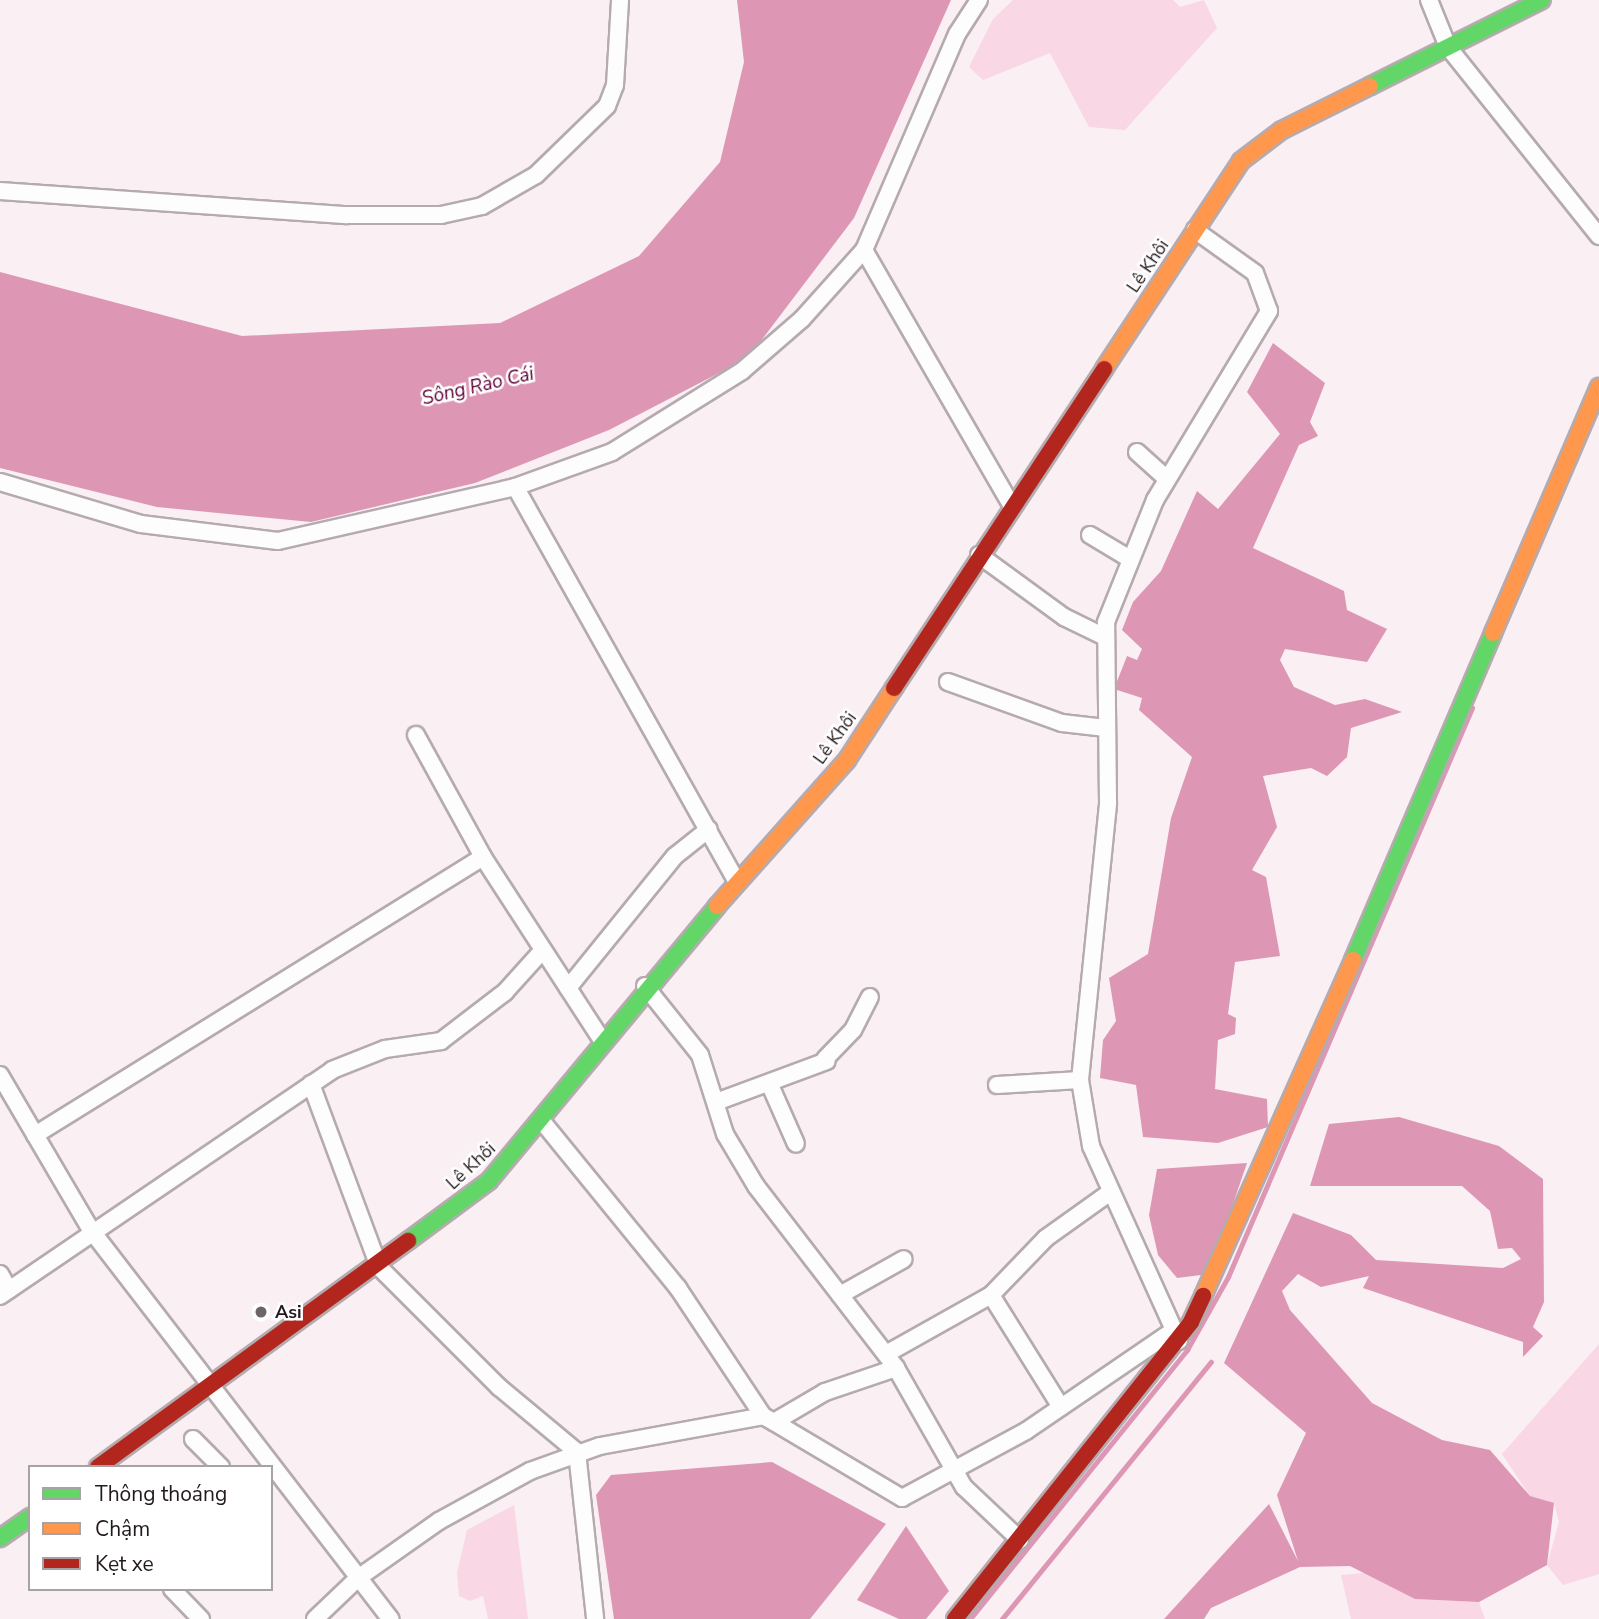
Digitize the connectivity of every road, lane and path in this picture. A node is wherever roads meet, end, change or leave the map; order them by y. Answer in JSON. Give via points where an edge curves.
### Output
{"nodes":[{"id":1,"x":620,"y":0,"type":"edge"},
{"id":2,"x":978,"y":0,"type":"edge"},
{"id":3,"x":1429,"y":0,"type":"edge"},
{"id":4,"x":1542,"y":0,"type":"edge"},
{"id":5,"x":1448,"y":47,"type":"junction"},
{"id":6,"x":0,"y":191,"type":"edge"},
{"id":7,"x":1195,"y":230,"type":"junction"},
{"id":8,"x":1599,"y":236,"type":"edge"},
{"id":9,"x":864,"y":250,"type":"junction"},
{"id":10,"x":1599,"y":387,"type":"edge"},
{"id":11,"x":1137,"y":453,"type":"dead end"},
{"id":12,"x":1167,"y":479,"type":"junction"},
{"id":13,"x":0,"y":482,"type":"edge"},
{"id":14,"x":515,"y":487,"type":"junction"},
{"id":15,"x":1012,"y":505,"type":"junction"},
{"id":16,"x":1090,"y":535,"type":"dead end"},
{"id":17,"x":979,"y":555,"type":"junction"},
{"id":18,"x":1130,"y":559,"type":"junction"},
{"id":19,"x":1103,"y":636,"type":"junction"},
{"id":20,"x":948,"y":682,"type":"dead end"},
{"id":21,"x":1106,"y":728,"type":"junction"},
{"id":22,"x":416,"y":735,"type":"dead end"},
{"id":23,"x":709,"y":829,"type":"junction"},
{"id":24,"x":484,"y":857,"type":"junction"},
{"id":25,"x":737,"y":882,"type":"junction"},
{"id":26,"x":542,"y":951,"type":"junction"},
{"id":27,"x":645,"y":986,"type":"junction"},
{"id":28,"x":568,"y":988,"type":"junction"},
{"id":29,"x":870,"y":997,"type":"dead end"},
{"id":30,"x":602,"y":1040,"type":"junction"},
{"id":31,"x":0,"y":1075,"type":"edge"},
{"id":32,"x":1080,"y":1080,"type":"junction"},
{"id":33,"x":311,"y":1084,"type":"junction"},
{"id":34,"x":770,"y":1085,"type":"junction"},
{"id":35,"x":998,"y":1085,"type":"dead end"},
{"id":36,"x":716,"y":1101,"type":"junction"},
{"id":37,"x":541,"y":1120,"type":"junction"},
{"id":38,"x":35,"y":1135,"type":"junction"},
{"id":39,"x":796,"y":1143,"type":"dead end"},
{"id":40,"x":1109,"y":1193,"type":"junction"},
{"id":41,"x":91,"y":1230,"type":"junction"},
{"id":42,"x":904,"y":1259,"type":"dead end"},
{"id":43,"x":379,"y":1267,"type":"junction"},
{"id":44,"x":0,"y":1274,"type":"edge"},
{"id":45,"x":5,"y":1293,"type":"edge"},
{"id":46,"x":839,"y":1295,"type":"junction"},
{"id":47,"x":991,"y":1295,"type":"junction"},
{"id":48,"x":1177,"y":1336,"type":"junction"},
{"id":49,"x":886,"y":1354,"type":"junction"},
{"id":50,"x":896,"y":1368,"type":"junction"},
{"id":51,"x":212,"y":1384,"type":"junction"},
{"id":52,"x":1061,"y":1407,"type":"junction"},
{"id":53,"x":769,"y":1419,"type":"junction"},
{"id":54,"x":193,"y":1440,"type":"dead end"},
{"id":55,"x":578,"y":1452,"type":"junction"},
{"id":56,"x":101,"y":1465,"type":"edge"},
{"id":57,"x":219,"y":1465,"type":"edge"},
{"id":58,"x":267,"y":1465,"type":"edge"},
{"id":59,"x":955,"y":1472,"type":"junction"},
{"id":60,"x":277,"y":1479,"type":"edge"},
{"id":61,"x":28,"y":1518,"type":"edge"},
{"id":62,"x":0,"y":1538,"type":"edge"},
{"id":63,"x":1020,"y":1540,"type":"junction"},
{"id":64,"x":358,"y":1578,"type":"junction"},
{"id":65,"x":174,"y":1591,"type":"edge"},
{"id":66,"x":201,"y":1619,"type":"edge"},
{"id":67,"x":315,"y":1619,"type":"edge"},
{"id":68,"x":391,"y":1619,"type":"edge"},
{"id":69,"x":595,"y":1619,"type":"edge"},
{"id":70,"x":955,"y":1619,"type":"edge"}],
"edges":[{"from":1,"to":6,"type":"street","via":[[615,85],[607,106],[536,175],[482,206],[441,215],[347,215]]},
{"from":2,"to":9,"type":"street","via":[[957,34]]},
{"from":3,"to":5,"type":"street"},
{"from":4,"to":5,"type":"street","name":"Lê Khôi"},
{"from":5,"to":7,"type":"street","name":"Lê Khôi","via":[[1258,145]]},
{"from":5,"to":8,"type":"street"},
{"from":7,"to":12,"type":"street","via":[[1255,273],[1269,311]]},
{"from":7,"to":15,"type":"street","name":"Lê Khôi"},
{"from":9,"to":14,"type":"street","via":[[783,339],[743,371],[612,453]]},
{"from":9,"to":15,"type":"street"},
{"from":10,"to":48,"type":"street","via":[[1252,1194]]},
{"from":11,"to":12,"type":"street"},
{"from":12,"to":18,"type":"street"},
{"from":13,"to":14,"type":"street","via":[[163,529],[278,541]]},
{"from":14,"to":23,"type":"street"},
{"from":15,"to":17,"type":"street","name":"Lê Khôi"},
{"from":16,"to":18,"type":"street"},
{"from":17,"to":19,"type":"street","via":[[1064,617]]},
{"from":17,"to":25,"type":"street","name":"Lê Khôi","via":[[847,760]]},
{"from":18,"to":19,"type":"street"},
{"from":19,"to":21,"type":"street"},
{"from":20,"to":21,"type":"street","via":[[1062,723]]},
{"from":21,"to":32,"type":"street","via":[[1106,828]]},
{"from":22,"to":24,"type":"street"},
{"from":23,"to":25,"type":"street"},
{"from":23,"to":28,"type":"street","via":[[675,856]]},
{"from":24,"to":26,"type":"street"},
{"from":24,"to":38,"type":"street"},
{"from":25,"to":27,"type":"street","name":"Lê Khôi"},
{"from":26,"to":28,"type":"street"},
{"from":26,"to":33,"type":"street","via":[[505,992],[441,1041],[384,1049]]},
{"from":27,"to":30,"type":"street","name":"Lê Khôi"},
{"from":27,"to":36,"type":"street","via":[[687,1033]]},
{"from":28,"to":30,"type":"street"},
{"from":29,"to":34,"type":"street","via":[[853,1030],[826,1060]]},
{"from":30,"to":37,"type":"street","name":"Lê Khôi"},
{"from":31,"to":38,"type":"street"},
{"from":32,"to":35,"type":"street"},
{"from":32,"to":40,"type":"street","via":[[1091,1146]]},
{"from":33,"to":41,"type":"street"},
{"from":33,"to":43,"type":"street"},
{"from":34,"to":36,"type":"street"},
{"from":34,"to":39,"type":"street"},
{"from":36,"to":46,"type":"street","via":[[743,1167]]},
{"from":37,"to":43,"type":"street","name":"Lê Khôi","via":[[489,1181]]},
{"from":37,"to":53,"type":"street","via":[[678,1288]]},
{"from":38,"to":41,"type":"street"},
{"from":40,"to":47,"type":"street","via":[[1046,1238]]},
{"from":40,"to":48,"type":"street","via":[[1139,1241]]},
{"from":41,"to":45,"type":"street"},
{"from":41,"to":51,"type":"street"},
{"from":42,"to":46,"type":"street"},
{"from":43,"to":51,"type":"street","name":"Lê Khôi"},
{"from":43,"to":55,"type":"street","via":[[499,1387]]},
{"from":44,"to":45,"type":"street"},
{"from":46,"to":49,"type":"street"},
{"from":47,"to":49,"type":"street"},
{"from":47,"to":52,"type":"street"},
{"from":48,"to":52,"type":"street"},
{"from":48,"to":63,"type":"street"},
{"from":49,"to":50,"type":"street"},
{"from":50,"to":53,"type":"street","via":[[825,1392]]},
{"from":50,"to":59,"type":"street"},
{"from":51,"to":56,"type":"street","name":"Lê Khôi"},
{"from":51,"to":58,"type":"street"},
{"from":52,"to":59,"type":"street"},
{"from":53,"to":55,"type":"street"},
{"from":53,"to":59,"type":"street","via":[[896,1496]]},
{"from":54,"to":57,"type":"street"},
{"from":55,"to":64,"type":"street","via":[[439,1521]]},
{"from":55,"to":69,"type":"street"},
{"from":59,"to":63,"type":"street"},
{"from":60,"to":64,"type":"street"},
{"from":61,"to":62,"type":"street"},
{"from":63,"to":70,"type":"street"},
{"from":64,"to":67,"type":"street"},
{"from":64,"to":68,"type":"street"},
{"from":65,"to":66,"type":"street"}]}
